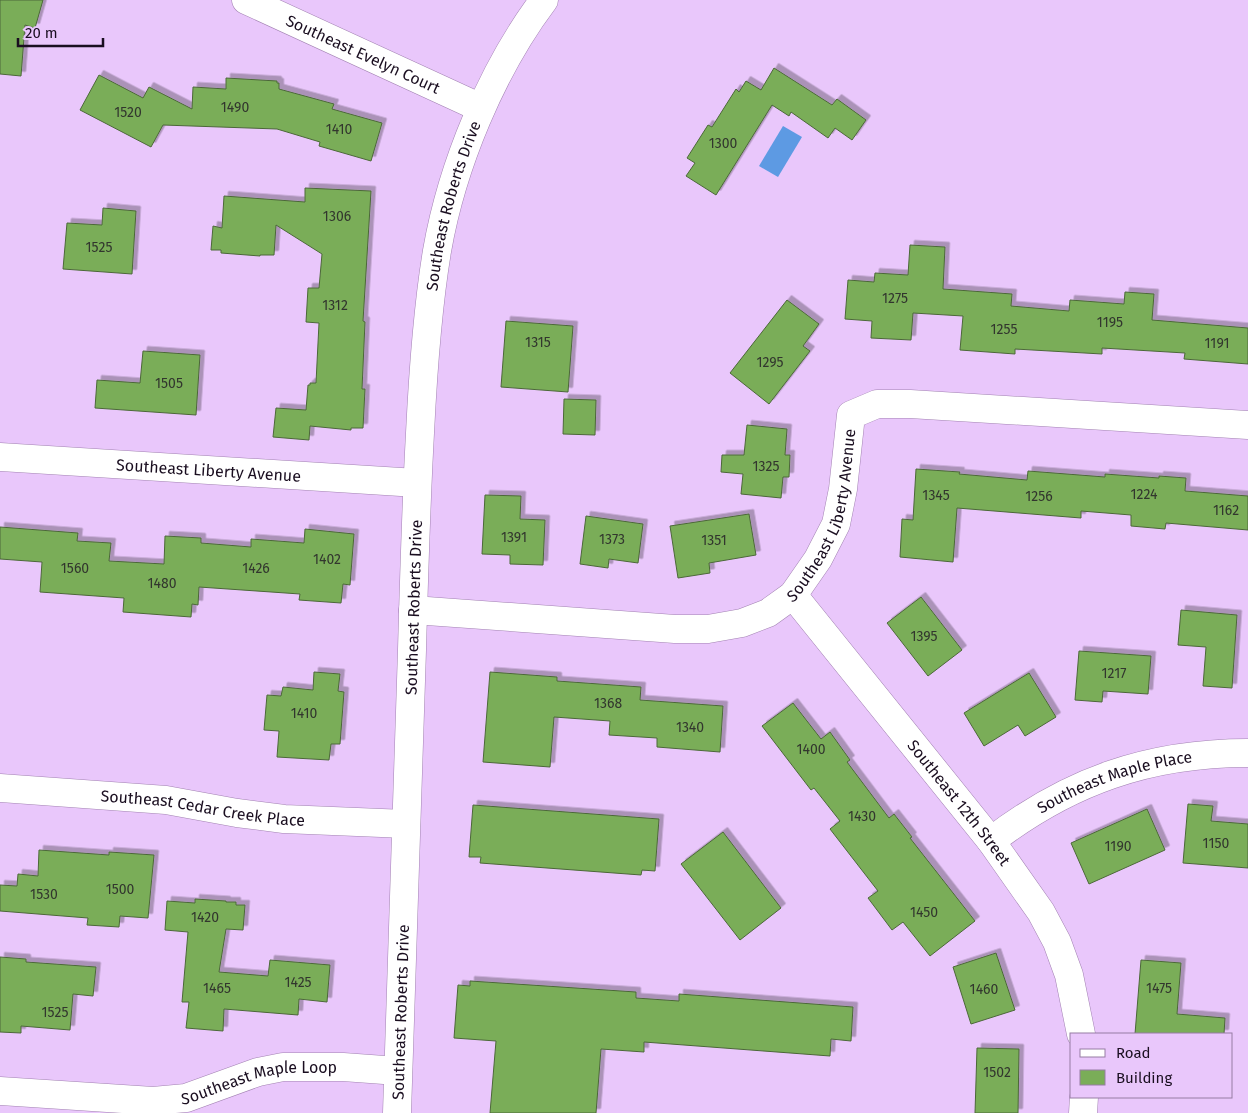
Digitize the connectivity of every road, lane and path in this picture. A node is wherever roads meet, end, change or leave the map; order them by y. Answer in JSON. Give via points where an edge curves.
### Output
{"nodes":[{"id":1,"x":246,"y":0,"type":"edge"},
{"id":2,"x":544,"y":0,"type":"edge"},
{"id":3,"x":481,"y":108,"type":"junction"},
{"id":4,"x":1248,"y":425,"type":"edge"},
{"id":5,"x":0,"y":457,"type":"edge"},
{"id":6,"x":417,"y":482,"type":"junction"},
{"id":7,"x":794,"y":595,"type":"junction"},
{"id":8,"x":413,"y":610,"type":"junction"},
{"id":9,"x":1248,"y":753,"type":"edge"},
{"id":10,"x":0,"y":788,"type":"edge"},
{"id":11,"x":406,"y":824,"type":"junction"},
{"id":12,"x":991,"y":841,"type":"junction"},
{"id":13,"x":1082,"y":1033,"type":"edge"},
{"id":14,"x":398,"y":1071,"type":"junction"},
{"id":15,"x":0,"y":1091,"type":"edge"},
{"id":16,"x":1084,"y":1098,"type":"edge"},
{"id":17,"x":397,"y":1113,"type":"edge"},
{"id":18,"x":1083,"y":1113,"type":"edge"}],
"edges":[{"from":1,"to":3,"type":"street","name":"Southeast Evelyn Court"},
{"from":2,"to":3,"type":"street","name":"Southeast Roberts Drive","via":[[520,36]]},
{"from":3,"to":6,"type":"street","name":"Southeast Roberts Drive","via":[[460,165],[438,249],[423,369]]},
{"from":4,"to":7,"type":"street","name":"Southeast Liberty Avenue","via":[[877,404],[851,415],[836,524]]},
{"from":5,"to":6,"type":"street","name":"Southeast Liberty Avenue"},
{"from":6,"to":8,"type":"street","name":"Southeast Roberts Drive"},
{"from":7,"to":8,"type":"street","name":"Southeast Liberty Avenue","via":[[768,613],[742,623],[708,629]]},
{"from":7,"to":12,"type":"street","name":"Southeast 12th Street"},
{"from":8,"to":11,"type":"street","name":"Southeast Roberts Drive"},
{"from":9,"to":12,"type":"street","name":"Southeast Maple Place","via":[[1179,758],[1112,774],[1048,802]]},
{"from":10,"to":11,"type":"street","name":"Southeast Cedar Creek Place","via":[[166,800],[284,819]]},
{"from":11,"to":14,"type":"street","name":"Southeast Roberts Drive"},
{"from":12,"to":13,"type":"street","name":"Southeast 12th Street","via":[[1041,912],[1057,942],[1069,975]]},
{"from":14,"to":15,"type":"street","name":"Southeast Maple Loop","via":[[283,1067],[258,1072],[186,1098],[153,1101]]},
{"from":14,"to":17,"type":"street","name":"Southeast Roberts Drive"},
{"from":16,"to":18,"type":"street"}]}
